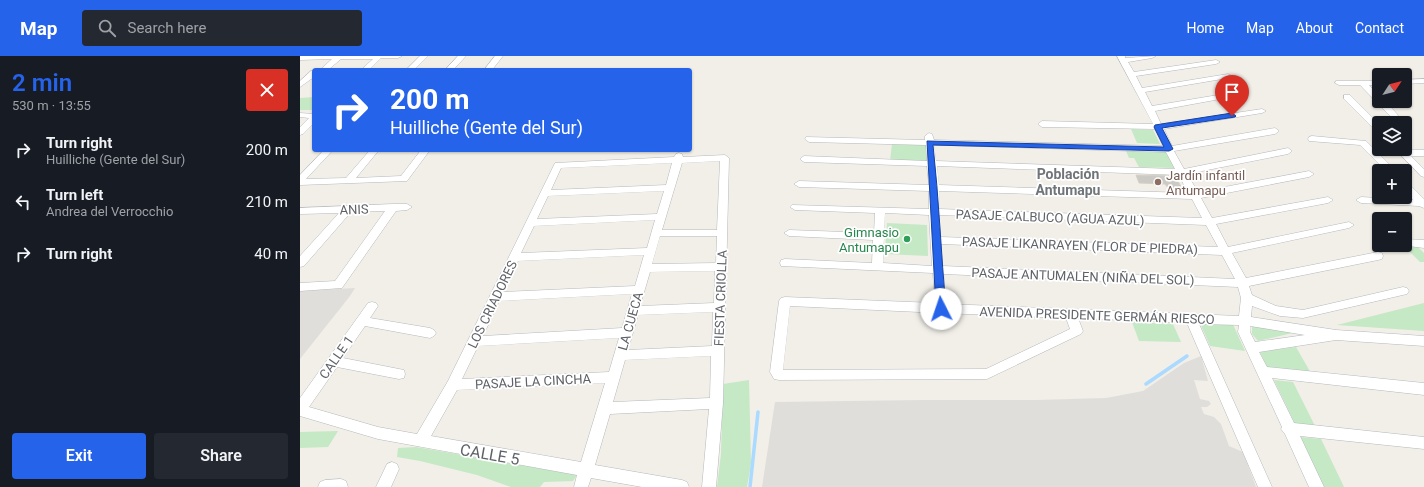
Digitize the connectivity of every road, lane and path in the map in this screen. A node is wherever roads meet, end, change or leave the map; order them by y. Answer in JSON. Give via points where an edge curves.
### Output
{"nodes":[{"id":1,"x":380,"y":56,"type":"edge"},
{"id":2,"x":398,"y":56,"type":"edge"},
{"id":3,"x":424,"y":56,"type":"edge"},
{"id":4,"x":462,"y":56,"type":"edge"},
{"id":5,"x":499,"y":56,"type":"edge"},
{"id":6,"x":1152,"y":56,"type":"edge"},
{"id":7,"x":336,"y":57,"type":"junction"},
{"id":8,"x":300,"y":58,"type":"edge"},
{"id":9,"x":1122,"y":58,"type":"edge"},
{"id":10,"x":1216,"y":62,"type":"dead end"},
{"id":11,"x":321,"y":68,"type":"edge"},
{"id":12,"x":326,"y":68,"type":"edge"},
{"id":13,"x":367,"y":68,"type":"edge"},
{"id":14,"x":412,"y":68,"type":"edge"},
{"id":15,"x":451,"y":68,"type":"edge"},
{"id":16,"x":490,"y":68,"type":"edge"},
{"id":17,"x":312,"y":75,"type":"edge"},
{"id":18,"x":1131,"y":75,"type":"junction"},
{"id":19,"x":1228,"y":76,"type":"dead end"},
{"id":20,"x":312,"y":80,"type":"edge"},
{"id":21,"x":1424,"y":81,"type":"edge"},
{"id":22,"x":1414,"y":82,"type":"joint"},
{"id":23,"x":1339,"y":83,"type":"dead end"},
{"id":24,"x":1362,"y":83,"type":"junction"},
{"id":25,"x":1372,"y":83,"type":"edge"},
{"id":26,"x":300,"y":85,"type":"edge"},
{"id":27,"x":300,"y":90,"type":"edge"},
{"id":28,"x":1424,"y":90,"type":"edge"},
{"id":29,"x":1140,"y":91,"type":"junction"},
{"id":30,"x":1242,"y":93,"type":"dead end"},
{"id":31,"x":1372,"y":94,"type":"edge"},
{"id":32,"x":1347,"y":97,"type":"dead end"},
{"id":33,"x":1386,"y":108,"type":"edge"},
{"id":34,"x":1150,"y":109,"type":"junction"},
{"id":35,"x":1262,"y":111,"type":"dead end"},
{"id":36,"x":300,"y":115,"type":"edge"},
{"id":37,"x":1394,"y":115,"type":"dead end"},
{"id":38,"x":312,"y":117,"type":"edge"},
{"id":39,"x":312,"y":119,"type":"edge"},
{"id":40,"x":1372,"y":122,"type":"edge"},
{"id":41,"x":1042,"y":124,"type":"dead end"},
{"id":42,"x":1158,"y":127,"type":"junction"},
{"id":43,"x":1275,"y":131,"type":"dead end"},
{"id":44,"x":300,"y":132,"type":"edge"},
{"id":45,"x":809,"y":139,"type":"dead end"},
{"id":46,"x":1312,"y":139,"type":"dead end"},
{"id":47,"x":929,"y":140,"type":"junction"},
{"id":48,"x":1169,"y":149,"type":"junction"},
{"id":49,"x":1288,"y":151,"type":"dead end"},
{"id":50,"x":327,"y":152,"type":"edge"},
{"id":51,"x":373,"y":152,"type":"edge"},
{"id":52,"x":424,"y":152,"type":"edge"},
{"id":53,"x":1412,"y":152,"type":"edge"},
{"id":54,"x":1424,"y":153,"type":"edge"},
{"id":55,"x":1405,"y":156,"type":"edge"},
{"id":56,"x":678,"y":158,"type":"junction"},
{"id":57,"x":804,"y":159,"type":"dead end"},
{"id":58,"x":932,"y":164,"type":"junction"},
{"id":59,"x":1384,"y":164,"type":"edge"},
{"id":60,"x":1182,"y":172,"type":"junction"},
{"id":61,"x":1309,"y":174,"type":"dead end"},
{"id":62,"x":1424,"y":174,"type":"edge"},
{"id":63,"x":300,"y":181,"type":"edge"},
{"id":64,"x":348,"y":181,"type":"junction"},
{"id":65,"x":799,"y":184,"type":"dead end"},
{"id":66,"x":934,"y":187,"type":"junction"},
{"id":67,"x":669,"y":188,"type":"junction"},
{"id":68,"x":1412,"y":192,"type":"edge"},
{"id":69,"x":545,"y":193,"type":"junction"},
{"id":70,"x":1196,"y":196,"type":"junction"},
{"id":71,"x":1328,"y":200,"type":"dead end"},
{"id":72,"x":1361,"y":200,"type":"dead end"},
{"id":73,"x":1422,"y":201,"type":"edge"},
{"id":74,"x":394,"y":207,"type":"junction"},
{"id":75,"x":407,"y":207,"type":"dead end"},
{"id":76,"x":795,"y":207,"type":"dead end"},
{"id":77,"x":348,"y":209,"type":"junction"},
{"id":78,"x":300,"y":211,"type":"edge"},
{"id":79,"x":880,"y":211,"type":"junction"},
{"id":80,"x":934,"y":213,"type":"junction"},
{"id":81,"x":660,"y":217,"type":"junction"},
{"id":82,"x":1210,"y":222,"type":"junction"},
{"id":83,"x":530,"y":223,"type":"junction"},
{"id":84,"x":1349,"y":225,"type":"dead end"},
{"id":85,"x":656,"y":233,"type":"junction"},
{"id":86,"x":722,"y":233,"type":"junction"},
{"id":87,"x":790,"y":233,"type":"dead end"},
{"id":88,"x":879,"y":237,"type":"junction"},
{"id":89,"x":936,"y":240,"type":"junction"},
{"id":90,"x":1412,"y":243,"type":"edge"},
{"id":91,"x":1424,"y":244,"type":"edge"},
{"id":92,"x":650,"y":251,"type":"junction"},
{"id":93,"x":1225,"y":251,"type":"junction"},
{"id":94,"x":1378,"y":256,"type":"dead end"},
{"id":95,"x":514,"y":257,"type":"junction"},
{"id":96,"x":300,"y":263,"type":"edge"},
{"id":97,"x":785,"y":263,"type":"dead end"},
{"id":98,"x":720,"y":267,"type":"junction"},
{"id":99,"x":877,"y":267,"type":"junction"},
{"id":100,"x":645,"y":268,"type":"junction"},
{"id":101,"x":938,"y":270,"type":"junction"},
{"id":102,"x":1243,"y":283,"type":"junction"},
{"id":103,"x":300,"y":287,"type":"edge"},
{"id":104,"x":639,"y":290,"type":"junction"},
{"id":105,"x":1403,"y":291,"type":"dead end"},
{"id":106,"x":495,"y":297,"type":"junction"},
{"id":107,"x":1247,"y":298,"type":"junction"},
{"id":108,"x":372,"y":306,"type":"dead end"},
{"id":109,"x":720,"y":306,"type":"junction"},
{"id":110,"x":941,"y":309,"type":"junction"},
{"id":111,"x":633,"y":311,"type":"junction"},
{"id":112,"x":1070,"y":313,"type":"junction"},
{"id":113,"x":1191,"y":319,"type":"junction"},
{"id":114,"x":362,"y":321,"type":"junction"},
{"id":115,"x":1245,"y":321,"type":"junction"},
{"id":116,"x":430,"y":333,"type":"dead end"},
{"id":117,"x":626,"y":333,"type":"junction"},
{"id":118,"x":1336,"y":335,"type":"junction"},
{"id":119,"x":474,"y":341,"type":"junction"},
{"id":120,"x":1424,"y":341,"type":"edge"},
{"id":121,"x":1251,"y":348,"type":"junction"},
{"id":122,"x":718,"y":351,"type":"junction"},
{"id":123,"x":620,"y":355,"type":"junction"},
{"id":124,"x":334,"y":361,"type":"junction"},
{"id":125,"x":1262,"y":372,"type":"junction"},
{"id":126,"x":399,"y":374,"type":"dead end"},
{"id":127,"x":613,"y":377,"type":"junction"},
{"id":128,"x":453,"y":385,"type":"junction"},
{"id":129,"x":1424,"y":389,"type":"edge"},
{"id":130,"x":716,"y":403,"type":"junction"},
{"id":131,"x":604,"y":408,"type":"junction"},
{"id":132,"x":300,"y":409,"type":"edge"},
{"id":133,"x":1288,"y":429,"type":"junction"},
{"id":134,"x":421,"y":441,"type":"junction"},
{"id":135,"x":1424,"y":443,"type":"edge"},
{"id":136,"x":392,"y":469,"type":"dead end"},
{"id":137,"x":586,"y":470,"type":"junction"},
{"id":138,"x":341,"y":486,"type":"edge"},
{"id":139,"x":324,"y":487,"type":"edge"},
{"id":140,"x":384,"y":487,"type":"edge"},
{"id":141,"x":581,"y":487,"type":"edge"},
{"id":142,"x":682,"y":487,"type":"edge"},
{"id":143,"x":709,"y":487,"type":"edge"},
{"id":144,"x":1265,"y":487,"type":"edge"},
{"id":145,"x":1317,"y":487,"type":"edge"}],
"edges":[{"from":1,"to":2,"type":"street"},
{"from":1,"to":7,"type":"street"},
{"from":1,"to":13,"type":"street"},
{"from":3,"to":14,"type":"street"},
{"from":4,"to":15,"type":"street"},
{"from":5,"to":16,"type":"street"},
{"from":6,"to":9,"type":"street"},
{"from":7,"to":8,"type":"street"},
{"from":7,"to":11,"type":"street"},
{"from":7,"to":12,"type":"street"},
{"from":9,"to":18,"type":"street"},
{"from":10,"to":18,"type":"street"},
{"from":17,"to":26,"type":"street"},
{"from":18,"to":29,"type":"street"},
{"from":19,"to":29,"type":"street"},
{"from":20,"to":27,"type":"street"},
{"from":21,"to":22,"type":"street"},
{"from":22,"to":28,"type":"street"},
{"from":23,"to":24,"type":"street"},
{"from":24,"to":25,"type":"street"},
{"from":24,"to":31,"type":"street"},
{"from":29,"to":34,"type":"street"},
{"from":30,"to":34,"type":"street"},
{"from":32,"to":40,"type":"street"},
{"from":33,"to":37,"type":"street"},
{"from":34,"to":42,"type":"street"},
{"from":35,"to":42,"type":"street"},
{"from":36,"to":38,"type":"street"},
{"from":39,"to":44,"type":"street"},
{"from":41,"to":42,"type":"street"},
{"from":42,"to":48,"type":"street"},
{"from":43,"to":48,"type":"street"},
{"from":45,"to":47,"type":"street"},
{"from":46,"to":59,"type":"street","via":[[1363,143]]},
{"from":47,"to":48,"type":"street"},
{"from":47,"to":58,"type":"street"},
{"from":48,"to":60,"type":"street"},
{"from":49,"to":60,"type":"street"},
{"from":50,"to":63,"type":"street"},
{"from":51,"to":64,"type":"street"},
{"from":52,"to":64,"type":"street","via":[[404,179]]},
{"from":53,"to":54,"type":"street"},
{"from":55,"to":62,"type":"street"},
{"from":56,"to":67,"type":"street","name":"LA CUECA"},
{"from":56,"to":69,"type":"street","name":"LOS CRIADORES","via":[[558,164]]},
{"from":56,"to":86,"type":"street","name":"FIESTA CRIOLLA","via":[[725,158]]},
{"from":57,"to":58,"type":"street"},
{"from":58,"to":60,"type":"street"},
{"from":58,"to":66,"type":"street"},
{"from":60,"to":70,"type":"street"},
{"from":61,"to":70,"type":"street"},
{"from":63,"to":64,"type":"street"},
{"from":65,"to":66,"type":"street"},
{"from":66,"to":70,"type":"street"},
{"from":66,"to":80,"type":"street"},
{"from":67,"to":69,"type":"street"},
{"from":67,"to":81,"type":"street","name":"LA CUECA"},
{"from":68,"to":73,"type":"street"},
{"from":69,"to":83,"type":"street","name":"LOS CRIADORES"},
{"from":70,"to":82,"type":"street"},
{"from":71,"to":82,"type":"street","name":"PASAJE CALBUCO (AGUA AZUL)"},
{"from":72,"to":73,"type":"street"},
{"from":74,"to":75,"type":"street","name":"ANIS"},
{"from":74,"to":77,"type":"street","name":"ANIS"},
{"from":74,"to":103,"type":"street","via":[[338,285]]},
{"from":76,"to":79,"type":"street","name":"PASAJE CALBUCO (AGUA AZUL)"},
{"from":77,"to":78,"type":"street","name":"ANIS"},
{"from":77,"to":96,"type":"street"},
{"from":79,"to":80,"type":"street","name":"PASAJE CALBUCO (AGUA AZUL)"},
{"from":79,"to":88,"type":"street"},
{"from":80,"to":82,"type":"street","name":"PASAJE CALBUCO (AGUA AZUL)"},
{"from":80,"to":89,"type":"street"},
{"from":81,"to":83,"type":"street"},
{"from":81,"to":85,"type":"street","name":"LA CUECA"},
{"from":82,"to":93,"type":"street"},
{"from":83,"to":95,"type":"street","name":"LOS CRIADORES"},
{"from":84,"to":93,"type":"street","name":"PASAJE LIKANRAYEN (FLOR DE PIEDRA)"},
{"from":85,"to":86,"type":"street"},
{"from":85,"to":92,"type":"street","name":"LA CUECA"},
{"from":86,"to":98,"type":"street","name":"FIESTA CRIOLLA"},
{"from":87,"to":88,"type":"street"},
{"from":88,"to":99,"type":"street"},
{"from":89,"to":93,"type":"street","name":"PASAJE LIKANRAYEN (FLOR DE PIEDRA)"},
{"from":89,"to":101,"type":"street"},
{"from":90,"to":91,"type":"street"},
{"from":92,"to":95,"type":"street"},
{"from":92,"to":100,"type":"street","name":"LA CUECA"},
{"from":93,"to":102,"type":"street"},
{"from":94,"to":102,"type":"street","name":"PASAJE ANTUMALEN (NIÑA DEL SOL)"},
{"from":95,"to":106,"type":"street","name":"LOS CRIADORES"},
{"from":97,"to":99,"type":"street","name":"PASAJE ANTUMALEN (NIÑA DEL SOL)"},
{"from":98,"to":100,"type":"street"},
{"from":98,"to":109,"type":"street","name":"FIESTA CRIOLLA"},
{"from":99,"to":101,"type":"street","name":"PASAJE ANTUMALEN (NIÑA DEL SOL)"},
{"from":100,"to":104,"type":"street","name":"LA CUECA"},
{"from":101,"to":102,"type":"street","name":"PASAJE ANTUMALEN (NIÑA DEL SOL)"},
{"from":101,"to":110,"type":"street"},
{"from":102,"to":107,"type":"street"},
{"from":104,"to":106,"type":"street"},
{"from":104,"to":111,"type":"street","name":"LA CUECA"},
{"from":105,"to":107,"type":"street","via":[[1303,314],[1274,311]]},
{"from":106,"to":119,"type":"street","name":"LOS CRIADORES"},
{"from":107,"to":115,"type":"street"},
{"from":108,"to":114,"type":"street","name":"CALLE 1"},
{"from":109,"to":111,"type":"street"},
{"from":109,"to":122,"type":"street","name":"FIESTA CRIOLLA"},
{"from":110,"to":112,"type":"street","name":"AVENIDA PRESIDENTE GERMÁN RIESCO"},
{"from":110,"to":112,"type":"street","name":"AVENIDA PRESIDENTE GERMÁN RIESCO","via":[[785,301],[776,372],[780,375],[987,374],[1077,331]]},
{"from":111,"to":117,"type":"street","name":"LA CUECA"},
{"from":112,"to":113,"type":"street","name":"AVENIDA PRESIDENTE GERMÁN RIESCO"},
{"from":113,"to":115,"type":"street","name":"AVENIDA PRESIDENTE GERMÁN RIESCO"},
{"from":113,"to":144,"type":"street"},
{"from":114,"to":116,"type":"street"},
{"from":114,"to":124,"type":"street","name":"CALLE 1"},
{"from":115,"to":118,"type":"street","name":"AVENIDA PRESIDENTE GERMÁN RIESCO"},
{"from":115,"to":121,"type":"street","via":[[1244,332]]},
{"from":117,"to":119,"type":"street"},
{"from":117,"to":123,"type":"street","name":"LA CUECA"},
{"from":118,"to":120,"type":"street","name":"AVENIDA PRESIDENTE GERMÁN RIESCO"},
{"from":118,"to":121,"type":"street","name":"AVENIDA PRESIDENTE GERMÁN RIESCO"},
{"from":119,"to":128,"type":"street","name":"LOS CRIADORES"},
{"from":121,"to":125,"type":"street"},
{"from":122,"to":123,"type":"street"},
{"from":122,"to":130,"type":"street","name":"FIESTA CRIOLLA"},
{"from":123,"to":127,"type":"street","name":"LA CUECA"},
{"from":124,"to":126,"type":"street"},
{"from":124,"to":132,"type":"street","name":"CALLE 1"},
{"from":125,"to":129,"type":"street"},
{"from":125,"to":133,"type":"street"},
{"from":127,"to":128,"type":"street","name":"PASAJE LA CINCHA"},
{"from":127,"to":131,"type":"street","name":"LA CUECA"},
{"from":128,"to":134,"type":"street","name":"LOS CRIADORES"},
{"from":130,"to":131,"type":"street"},
{"from":130,"to":143,"type":"street","name":"FIESTA CRIOLLA"},
{"from":131,"to":137,"type":"street","name":"LA CUECA"},
{"from":132,"to":134,"type":"street","name":"CALLE 5","via":[[378,433]]},
{"from":133,"to":135,"type":"street"},
{"from":133,"to":145,"type":"street"},
{"from":134,"to":137,"type":"street","name":"CALLE 5"},
{"from":136,"to":140,"type":"street"},
{"from":137,"to":141,"type":"street","name":"LA CUECA"},
{"from":137,"to":142,"type":"street","name":"CALLE 5"},
{"from":138,"to":139,"type":"street"}]}
